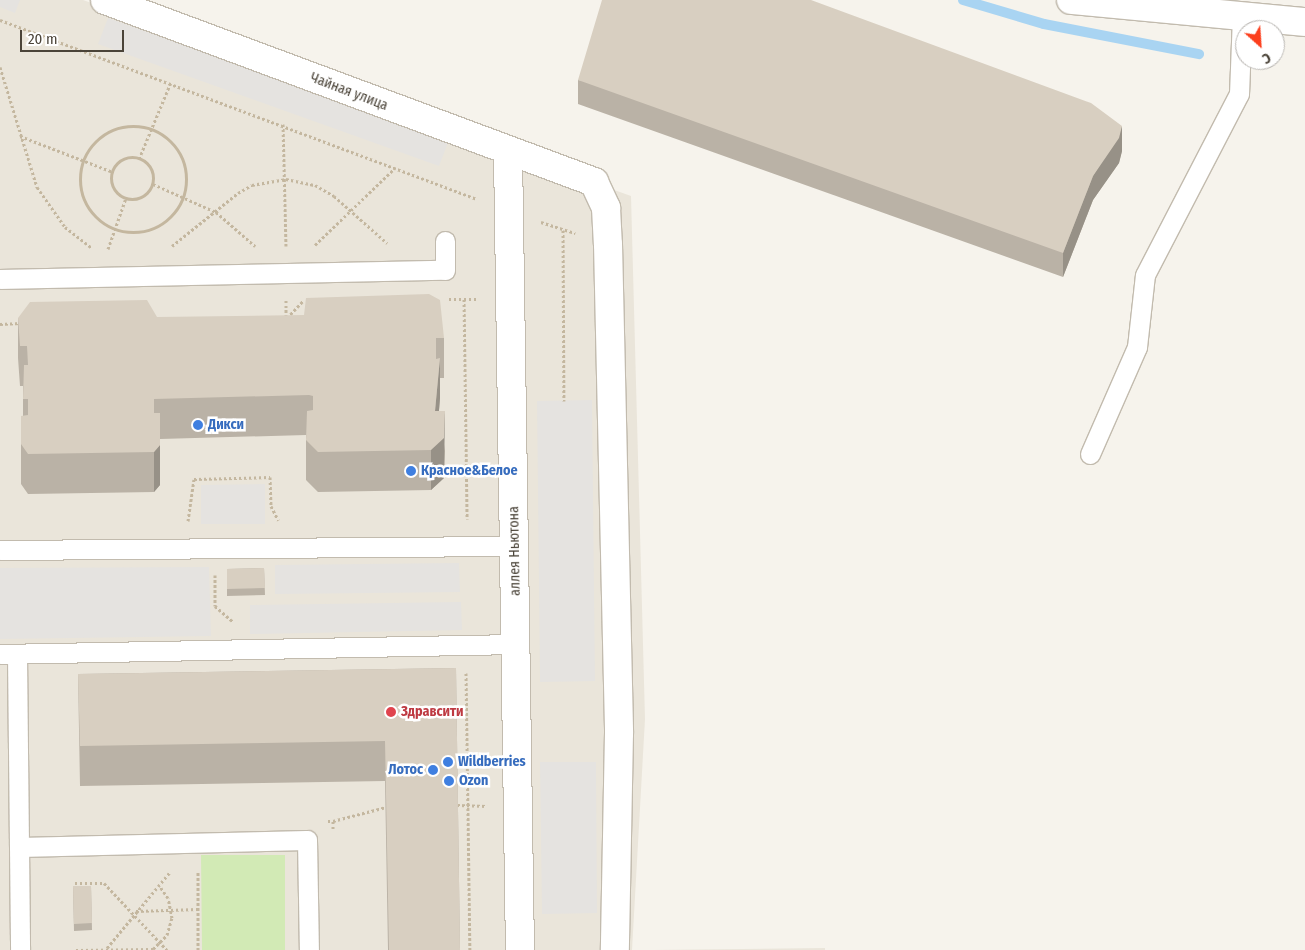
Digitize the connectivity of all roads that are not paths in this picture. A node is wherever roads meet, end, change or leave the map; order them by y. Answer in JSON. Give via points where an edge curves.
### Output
{"nodes":[{"id":1,"x":105,"y":0,"type":"edge"},
{"id":2,"x":1071,"y":0,"type":"edge"},
{"id":3,"x":1242,"y":17,"type":"junction"},
{"id":4,"x":1305,"y":22,"type":"edge"},
{"id":5,"x":508,"y":153,"type":"junction"},
{"id":6,"x":445,"y":241,"type":"dead end"},
{"id":7,"x":0,"y":279,"type":"edge"},
{"id":8,"x":1090,"y":454,"type":"dead end"},
{"id":9,"x":515,"y":546,"type":"junction"},
{"id":10,"x":0,"y":550,"type":"edge"},
{"id":11,"x":518,"y":644,"type":"junction"},
{"id":12,"x":9,"y":654,"type":"edge"},
{"id":13,"x":19,"y":847,"type":"junction"},
{"id":14,"x":20,"y":950,"type":"edge"},
{"id":15,"x":309,"y":950,"type":"edge"},
{"id":16,"x":520,"y":950,"type":"edge"},
{"id":17,"x":615,"y":950,"type":"edge"}],
"edges":[{"from":1,"to":5,"type":"street","name":"Чайная улица"},
{"from":2,"to":3,"type":"street"},
{"from":3,"to":4,"type":"street"},
{"from":3,"to":8,"type":"lane","via":[[1239,94],[1145,275],[1137,347]]},
{"from":5,"to":9,"type":"street","name":"аллея Ньютона"},
{"from":5,"to":17,"type":"street","name":"Чайная улица","via":[[594,182],[606,208],[619,733]]},
{"from":6,"to":7,"type":"lane","via":[[445,270]]},
{"from":9,"to":10,"type":"lane"},
{"from":9,"to":11,"type":"street","name":"аллея Ньютона"},
{"from":11,"to":12,"type":"lane","via":[[247,653]]},
{"from":11,"to":16,"type":"street","name":"аллея Ньютона"},
{"from":12,"to":13,"type":"lane"},
{"from":13,"to":14,"type":"lane"},
{"from":13,"to":15,"type":"lane","via":[[307,840]]}]}
